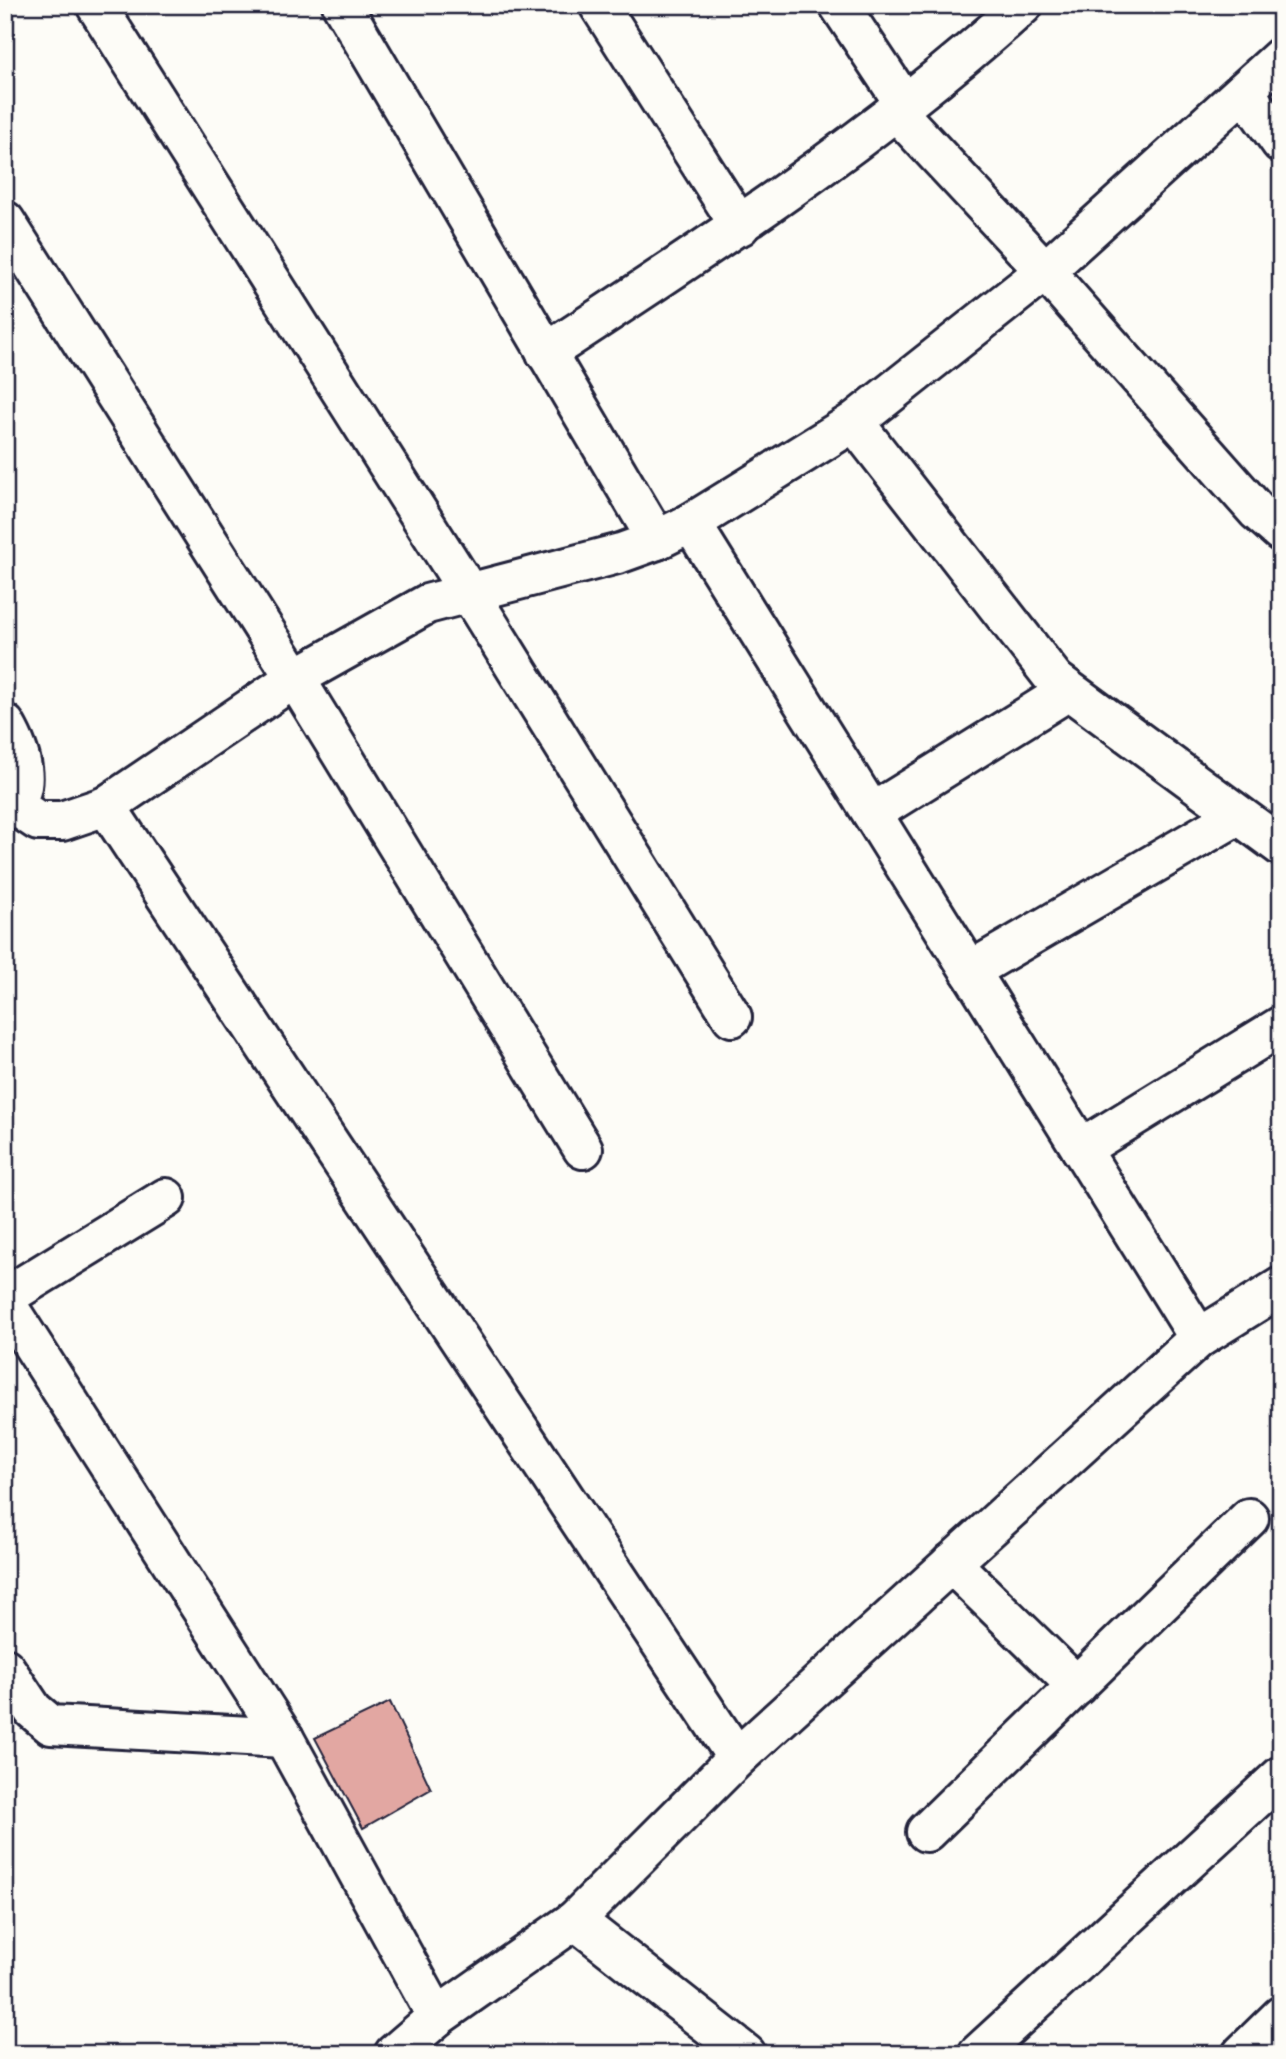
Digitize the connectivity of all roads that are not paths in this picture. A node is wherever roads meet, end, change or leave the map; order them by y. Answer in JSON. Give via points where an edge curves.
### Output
{"nodes":[{"id":1,"x":96,"y":5,"type":"edge"},
{"id":2,"x":342,"y":5,"type":"edge"},
{"id":3,"x":599,"y":5,"type":"edge"},
{"id":4,"x":839,"y":5,"type":"edge"},
{"id":5,"x":1023,"y":5,"type":"edge"},
{"id":6,"x":1281,"y":57,"type":"edge"},
{"id":7,"x":1244,"y":91,"type":"junction"},
{"id":8,"x":900,"y":106,"type":"junction"},
{"id":9,"x":1281,"y":143,"type":"edge"},
{"id":10,"x":5,"y":221,"type":"edge"},
{"id":11,"x":740,"y":226,"type":"junction"},
{"id":12,"x":1045,"y":271,"type":"junction"},
{"id":13,"x":545,"y":353,"type":"junction"},
{"id":14,"x":854,"y":422,"type":"junction"},
{"id":15,"x":691,"y":523,"type":"junction"},
{"id":16,"x":1281,"y":532,"type":"edge"},
{"id":17,"x":657,"y":540,"type":"junction"},
{"id":18,"x":468,"y":591,"type":"junction"},
{"id":19,"x":295,"y":678,"type":"junction"},
{"id":20,"x":1068,"y":691,"type":"junction"},
{"id":21,"x":5,"y":724,"type":"edge"},
{"id":22,"x":106,"y":806,"type":"junction"},
{"id":23,"x":10,"y":808,"type":"edge"},
{"id":24,"x":872,"y":813,"type":"junction"},
{"id":25,"x":1236,"y":816,"type":"junction"},
{"id":26,"x":1281,"y":846,"type":"edge"},
{"id":27,"x":970,"y":971,"type":"junction"},
{"id":28,"x":732,"y":1017,"type":"dead end"},
{"id":29,"x":1281,"y":1026,"type":"edge"},
{"id":30,"x":583,"y":1149,"type":"dead end"},
{"id":31,"x":1082,"y":1149,"type":"junction"},
{"id":32,"x":166,"y":1198,"type":"dead end"},
{"id":33,"x":1281,"y":1287,"type":"edge"},
{"id":34,"x":5,"y":1299,"type":"edge"},
{"id":35,"x":1199,"y":1338,"type":"junction"},
{"id":36,"x":1249,"y":1518,"type":"dead end"},
{"id":37,"x":951,"y":1563,"type":"junction"},
{"id":38,"x":5,"y":1668,"type":"edge"},
{"id":39,"x":1077,"y":1686,"type":"junction"},
{"id":40,"x":284,"y":1738,"type":"junction"},
{"id":41,"x":737,"y":1758,"type":"junction"},
{"id":42,"x":1281,"y":1776,"type":"edge"},
{"id":43,"x":926,"y":1832,"type":"dead end"},
{"id":44,"x":575,"y":1920,"type":"junction"},
{"id":45,"x":438,"y":2017,"type":"junction"},
{"id":46,"x":1281,"y":2017,"type":"edge"},
{"id":47,"x":394,"y":2054,"type":"edge"},
{"id":48,"x":746,"y":2054,"type":"edge"},
{"id":49,"x":978,"y":2054,"type":"edge"},
{"id":50,"x":1242,"y":2054,"type":"edge"}],
"edges":[{"from":1,"to":18,"type":"street"},
{"from":2,"to":13,"type":"street"},
{"from":3,"to":11,"type":"street"},
{"from":4,"to":8,"type":"street"},
{"from":5,"to":8,"type":"street","via":[[965,58]]},
{"from":6,"to":7,"type":"street"},
{"from":7,"to":9,"type":"street"},
{"from":7,"to":12,"type":"street"},
{"from":8,"to":11,"type":"street"},
{"from":8,"to":12,"type":"street"},
{"from":10,"to":19,"type":"street"},
{"from":11,"to":13,"type":"street"},
{"from":12,"to":14,"type":"street"},
{"from":12,"to":16,"type":"street"},
{"from":13,"to":17,"type":"street"},
{"from":14,"to":15,"type":"street"},
{"from":14,"to":20,"type":"street"},
{"from":15,"to":17,"type":"street"},
{"from":15,"to":24,"type":"street"},
{"from":17,"to":18,"type":"street"},
{"from":18,"to":19,"type":"street","via":[[426,604]]},
{"from":18,"to":28,"type":"street"},
{"from":19,"to":22,"type":"street"},
{"from":19,"to":30,"type":"street"},
{"from":20,"to":24,"type":"street"},
{"from":20,"to":25,"type":"street"},
{"from":21,"to":23,"type":"street","via":[[25,773]]},
{"from":22,"to":23,"type":"street","via":[[62,821],[38,821]]},
{"from":22,"to":41,"type":"street"},
{"from":24,"to":27,"type":"street"},
{"from":25,"to":26,"type":"street"},
{"from":25,"to":27,"type":"street"},
{"from":27,"to":31,"type":"street"},
{"from":29,"to":31,"type":"street"},
{"from":31,"to":35,"type":"street"},
{"from":32,"to":34,"type":"street"},
{"from":33,"to":35,"type":"street"},
{"from":34,"to":40,"type":"street"},
{"from":35,"to":37,"type":"street"},
{"from":36,"to":39,"type":"street"},
{"from":37,"to":39,"type":"street"},
{"from":37,"to":41,"type":"street"},
{"from":38,"to":40,"type":"street","via":[[33,1710],[51,1725]]},
{"from":39,"to":43,"type":"street"},
{"from":40,"to":45,"type":"street"},
{"from":41,"to":44,"type":"street"},
{"from":42,"to":49,"type":"street"},
{"from":44,"to":45,"type":"street"},
{"from":44,"to":48,"type":"street"},
{"from":45,"to":47,"type":"street"},
{"from":46,"to":50,"type":"street"}]}
